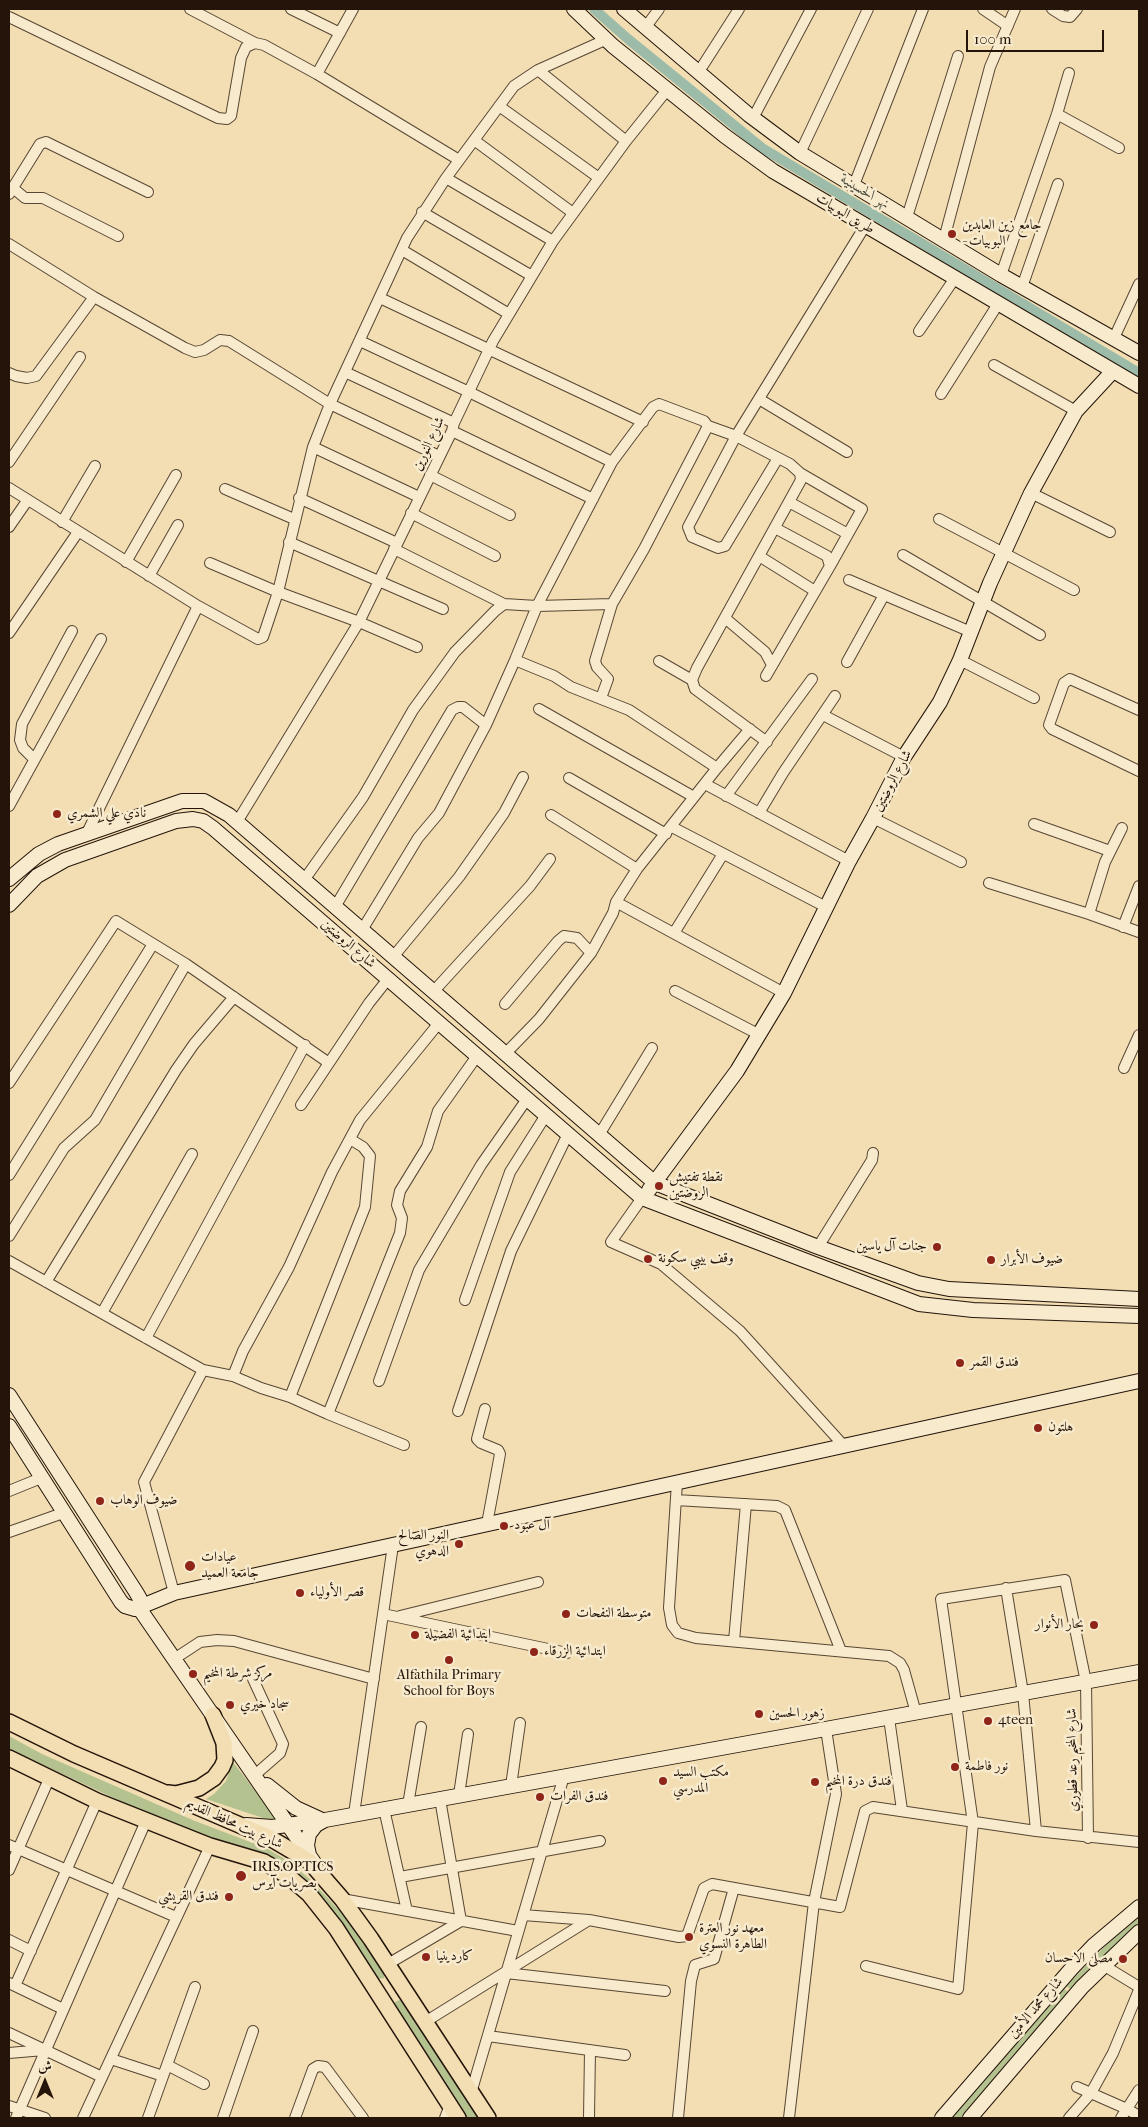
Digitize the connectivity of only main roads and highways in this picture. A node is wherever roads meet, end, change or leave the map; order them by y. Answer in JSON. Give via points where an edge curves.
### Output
{"nodes":[{"id":1,"x":574,"y":9,"type":"edge"},
{"id":2,"x":624,"y":9,"type":"edge"},
{"id":3,"x":1139,"y":353,"type":"edge"},
{"id":4,"x":1113,"y":371,"type":"junction"},
{"id":5,"x":1139,"y":386,"type":"edge"},
{"id":6,"x":9,"y":879,"type":"edge"},
{"id":7,"x":9,"y":906,"type":"edge"},
{"id":8,"x":655,"y":1183,"type":"junction"},
{"id":9,"x":642,"y":1198,"type":"junction"},
{"id":10,"x":1139,"y":1299,"type":"edge"},
{"id":11,"x":1139,"y":1316,"type":"edge"},
{"id":12,"x":1139,"y":1381,"type":"edge"},
{"id":13,"x":9,"y":1395,"type":"edge"},
{"id":14,"x":9,"y":1426,"type":"edge"},
{"id":15,"x":139,"y":1608,"type":"junction"},
{"id":16,"x":1139,"y":1672,"type":"edge"},
{"id":17,"x":213,"y":1715,"type":"junction"},
{"id":18,"x":9,"y":1722,"type":"edge"},
{"id":19,"x":9,"y":1758,"type":"edge"},
{"id":20,"x":252,"y":1770,"type":"junction"},
{"id":21,"x":161,"y":1792,"type":"junction"},
{"id":22,"x":325,"y":1820,"type":"junction"},
{"id":23,"x":232,"y":1821,"type":"junction"},
{"id":24,"x":288,"y":1825,"type":"junction"},
{"id":25,"x":309,"y":1856,"type":"junction"},
{"id":26,"x":322,"y":1873,"type":"junction"},
{"id":27,"x":1139,"y":1907,"type":"edge"},
{"id":28,"x":1139,"y":1932,"type":"edge"},
{"id":29,"x":390,"y":1968,"type":"junction"},
{"id":30,"x":372,"y":1983,"type":"junction"},
{"id":31,"x":408,"y":1996,"type":"junction"},
{"id":32,"x":388,"y":2010,"type":"junction"},
{"id":33,"x":451,"y":2114,"type":"edge"},
{"id":34,"x":488,"y":2118,"type":"edge"},
{"id":35,"x":942,"y":2118,"type":"edge"},
{"id":36,"x":970,"y":2118,"type":"edge"}],
"edges":[{"from":1,"to":4,"type":"main road","name":"طريق البوبيات","via":[[605,40],[757,160]]},
{"from":2,"to":3,"type":"main road","name":"طريق البوبيات","via":[[698,73],[800,153],[1001,275]]},
{"from":4,"to":5,"type":"main road","name":"طريق البوبيات"},
{"from":4,"to":8,"type":"main road","name":"شارع الروضتين","via":[[1076,411],[1032,493],[982,600],[960,660],[940,702],[904,757],[784,993],[738,1070]]},
{"from":6,"to":8,"type":"main road","name":"شارع الروضتين","via":[[49,848],[188,800],[211,804],[223,810]]},
{"from":7,"to":9,"type":"main road","name":"شارع الروضتين","via":[[31,881],[53,865],[165,825],[187,819],[198,820],[213,828]]},
{"from":8,"to":9,"type":"main road","name":"شارع الروضتين"},
{"from":8,"to":10,"type":"main road","via":[[902,1278],[943,1288]]},
{"from":9,"to":11,"type":"main road","via":[[920,1304],[973,1310]]},
{"from":12,"to":15,"type":"main road","via":[[174,1593]]},
{"from":13,"to":15,"type":"main road","via":[[136,1592],[140,1599]]},
{"from":14,"to":15,"type":"main road","via":[[121,1602],[130,1608]]},
{"from":15,"to":17,"type":"main road"},
{"from":16,"to":22,"type":"main road"},
{"from":17,"to":20,"type":"main road"},
{"from":17,"to":21,"type":"main road","via":[[225,1752],[218,1774],[198,1788],[176,1794]]},
{"from":18,"to":21,"type":"main road","name":"شارع بيت محافظ القديم"},
{"from":19,"to":30,"type":"main road","name":"شارع بيت محافظ القديم","via":[[97,1801],[278,1870],[322,1909]]},
{"from":20,"to":22,"type":"main road","via":[[296,1808]]},
{"from":20,"to":24,"type":"main road"},
{"from":21,"to":23,"type":"main road","name":"شارع بيت محافظ القديم"},
{"from":22,"to":24,"type":"main road"},
{"from":22,"to":25,"type":"main road","via":[[309,1834]]},
{"from":23,"to":24,"type":"main road","via":[[262,1827]]},
{"from":23,"to":26,"type":"main road","name":"شارع بيت محافظ القديم","via":[[284,1845]]},
{"from":24,"to":25,"type":"main road"},
{"from":25,"to":26,"type":"main road"},
{"from":26,"to":29,"type":"main road","name":"شارع بيت محافظ القديم"},
{"from":27,"to":35,"type":"main road","name":"شارع محمد الأمين","via":[[1094,1944]]},
{"from":28,"to":36,"type":"main road","name":"شارع محمد الأمين","via":[[1103,1965]]},
{"from":29,"to":30,"type":"main road","via":[[392,1980],[386,1987]]},
{"from":29,"to":31,"type":"main road","name":"شارع بيت محافظ القديم"},
{"from":30,"to":32,"type":"main road","name":"شارع بيت محافظ القديم"},
{"from":31,"to":32,"type":"main road","via":[[402,1993],[392,1995],[388,2000]]},
{"from":31,"to":34,"type":"main road","name":"شارع بيت محافظ القديم"},
{"from":32,"to":33,"type":"main road","name":"شارع بيت محافظ القديم"}]}
